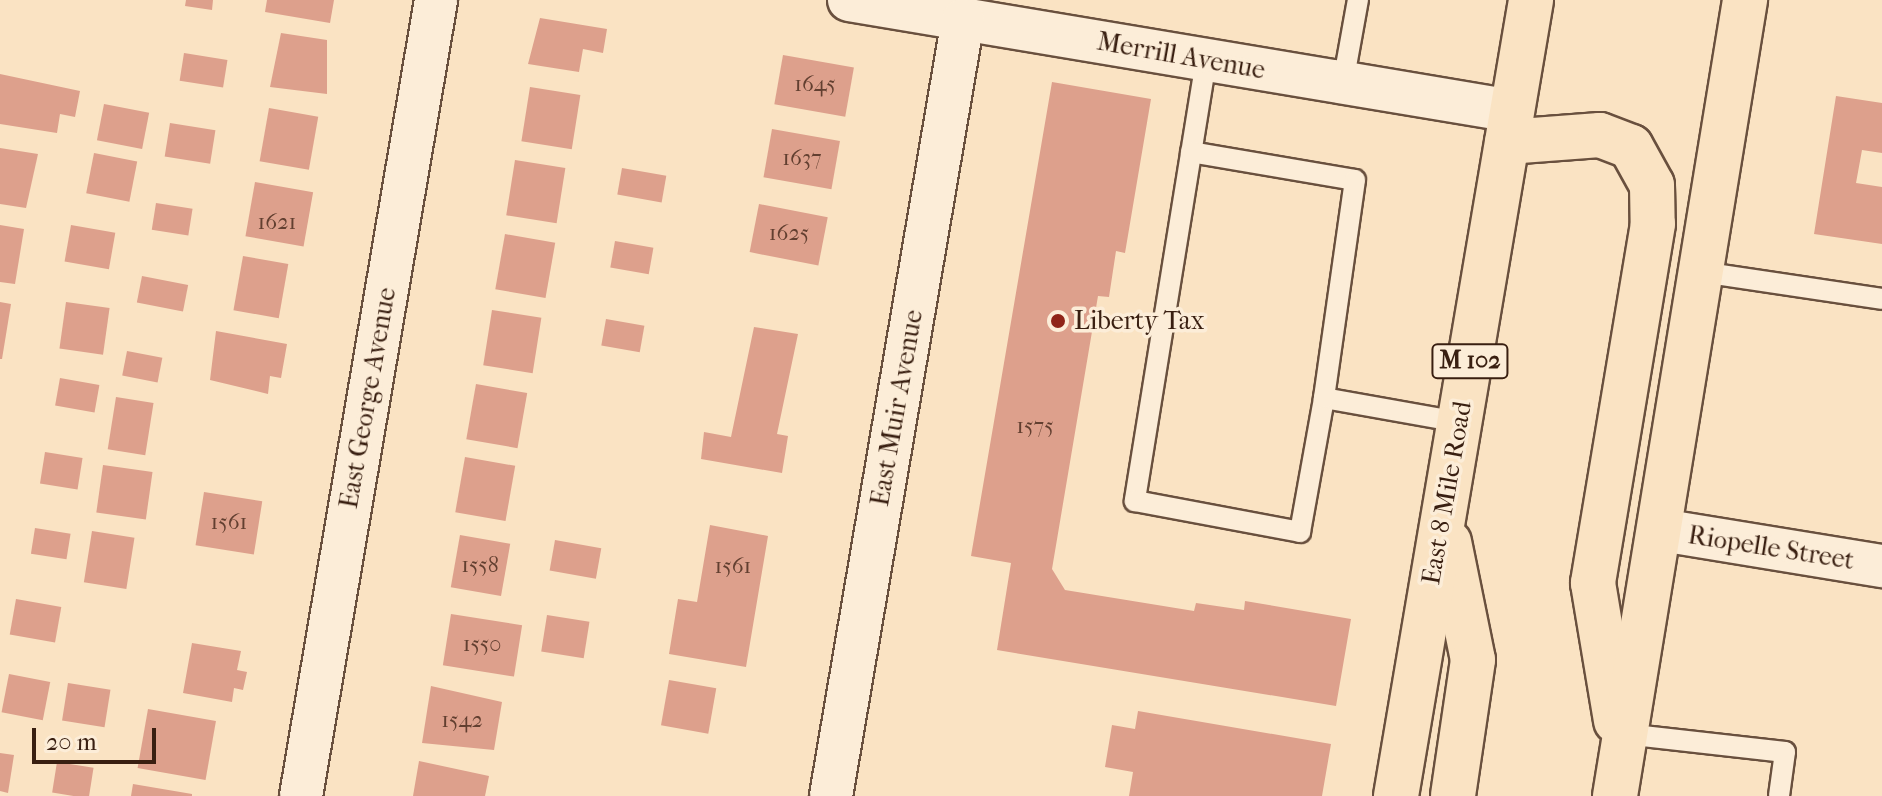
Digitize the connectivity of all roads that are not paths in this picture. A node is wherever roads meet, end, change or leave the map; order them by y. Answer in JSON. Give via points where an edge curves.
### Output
{"nodes":[{"id":1,"x":436,"y":0,"type":"edge"},
{"id":2,"x":849,"y":0,"type":"edge"},
{"id":3,"x":1358,"y":0,"type":"edge"},
{"id":4,"x":1531,"y":0,"type":"edge"},
{"id":5,"x":1745,"y":0,"type":"edge"},
{"id":6,"x":969,"y":13,"type":"edge"},
{"id":7,"x":1206,"y":61,"type":"junction"},
{"id":8,"x":1343,"y":83,"type":"junction"},
{"id":9,"x":1510,"y":127,"type":"junction"},
{"id":10,"x":1191,"y":152,"type":"junction"},
{"id":11,"x":1702,"y":272,"type":"junction"},
{"id":12,"x":1882,"y":299,"type":"edge"},
{"id":13,"x":1324,"y":398,"type":"junction"},
{"id":14,"x":1459,"y":422,"type":"junction"},
{"id":15,"x":1444,"y":516,"type":"junction"},
{"id":16,"x":1661,"y":530,"type":"junction"},
{"id":17,"x":1882,"y":566,"type":"edge"},
{"id":18,"x":1621,"y":762,"type":"edge"},
{"id":19,"x":301,"y":796,"type":"edge"},
{"id":20,"x":831,"y":796,"type":"edge"},
{"id":21,"x":1396,"y":796,"type":"edge"},
{"id":22,"x":1453,"y":796,"type":"edge"},
{"id":23,"x":1779,"y":796,"type":"edge"}],
"edges":[{"from":1,"to":19,"type":"street","name":"East George Avenue"},
{"from":2,"to":6,"type":"street","name":"Merrill Avenue"},
{"from":3,"to":8,"type":"lane"},
{"from":4,"to":9,"type":"highway","name":"East 8 Mile Road","number":"M 102"},
{"from":5,"to":11,"type":"highway"},
{"from":6,"to":7,"type":"street","name":"Merrill Avenue"},
{"from":6,"to":20,"type":"street","name":"East Muir Avenue"},
{"from":7,"to":8,"type":"street","name":"Merrill Avenue"},
{"from":7,"to":10,"type":"lane"},
{"from":8,"to":9,"type":"street","name":"Merrill Avenue"},
{"from":9,"to":14,"type":"highway","name":"East 8 Mile Road","number":"M 102"},
{"from":9,"to":18,"type":"highway","via":[[1600,135],[1631,147],[1652,185],[1653,224],[1593,583]]},
{"from":10,"to":13,"type":"lane","via":[[1355,180]]},
{"from":10,"to":13,"type":"lane","via":[[1135,501],[1300,532]]},
{"from":11,"to":12,"type":"lane"},
{"from":11,"to":16,"type":"highway"},
{"from":13,"to":14,"type":"lane"},
{"from":14,"to":15,"type":"highway","name":"East 8 Mile Road","number":"M 102"},
{"from":15,"to":21,"type":"highway","name":"East 8 Mile Road","number":"M 102"},
{"from":15,"to":22,"type":"highway","via":[[1473,660]]},
{"from":16,"to":17,"type":"street","name":"Riopelle Street"},
{"from":16,"to":18,"type":"highway"},
{"from":18,"to":23,"type":"lane","via":[[1785,752]]}]}
